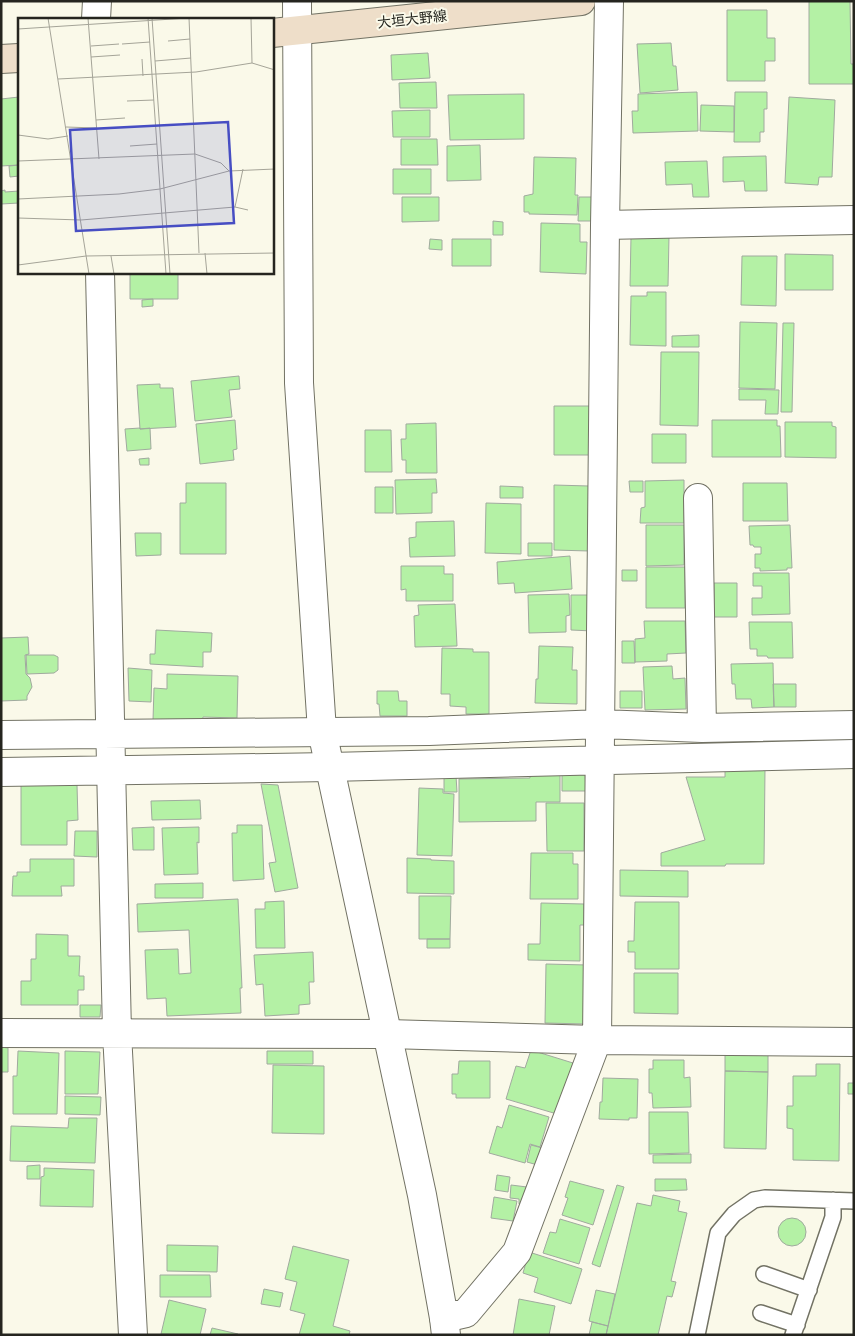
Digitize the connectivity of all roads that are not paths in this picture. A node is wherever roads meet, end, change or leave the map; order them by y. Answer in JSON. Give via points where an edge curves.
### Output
{"nodes":[{"id":1,"x":97,"y":1,"type":"edge"},
{"id":2,"x":297,"y":1,"type":"edge"},
{"id":3,"x":580,"y":1,"type":"edge"},
{"id":4,"x":609,"y":1,"type":"edge"},
{"id":5,"x":96,"y":18,"type":"edge"},
{"id":6,"x":285,"y":32,"type":"edge"},
{"id":7,"x":18,"y":58,"type":"edge"},
{"id":8,"x":1,"y":59,"type":"edge"},
{"id":9,"x":854,"y":220,"type":"edge"},
{"id":10,"x":605,"y":225,"type":"junction"},
{"id":11,"x":100,"y":274,"type":"edge"},
{"id":12,"x":698,"y":498,"type":"dead end"},
{"id":13,"x":601,"y":724,"type":"junction"},
{"id":14,"x":854,"y":725,"type":"edge"},
{"id":15,"x":702,"y":728,"type":"junction"},
{"id":16,"x":322,"y":731,"type":"junction"},
{"id":17,"x":110,"y":734,"type":"junction"},
{"id":18,"x":1,"y":735,"type":"edge"},
{"id":19,"x":854,"y":754,"type":"edge"},
{"id":20,"x":601,"y":760,"type":"junction"},
{"id":21,"x":330,"y":767,"type":"junction"},
{"id":22,"x":111,"y":770,"type":"junction"},
{"id":23,"x":1,"y":772,"type":"edge"},
{"id":24,"x":1,"y":1033,"type":"edge"},
{"id":25,"x":117,"y":1033,"type":"junction"},
{"id":26,"x":388,"y":1034,"type":"junction"},
{"id":27,"x":597,"y":1040,"type":"junction"},
{"id":28,"x":854,"y":1042,"type":"edge"},
{"id":29,"x":834,"y":1200,"type":"junction"},
{"id":30,"x":854,"y":1201,"type":"edge"},
{"id":31,"x":764,"y":1274,"type":"dead end"},
{"id":32,"x":808,"y":1290,"type":"junction"},
{"id":33,"x":761,"y":1313,"type":"dead end"},
{"id":34,"x":445,"y":1326,"type":"edge"},
{"id":35,"x":795,"y":1330,"type":"edge"},
{"id":36,"x":133,"y":1335,"type":"edge"},
{"id":37,"x":697,"y":1335,"type":"edge"}],
"edges":[{"from":1,"to":5,"type":"street"},
{"from":2,"to":6,"type":"street"},
{"from":3,"to":6,"type":"main road","name":"大垣大野線"},
{"from":4,"to":10,"type":"street"},
{"from":6,"to":16,"type":"street","via":[[299,383]]},
{"from":7,"to":8,"type":"main road"},
{"from":9,"to":10,"type":"street"},
{"from":10,"to":13,"type":"street"},
{"from":11,"to":17,"type":"street"},
{"from":12,"to":15,"type":"street"},
{"from":13,"to":15,"type":"street"},
{"from":13,"to":16,"type":"street","via":[[429,731]]},
{"from":13,"to":20,"type":"street"},
{"from":14,"to":15,"type":"street"},
{"from":16,"to":17,"type":"street"},
{"from":16,"to":21,"type":"street"},
{"from":17,"to":18,"type":"street"},
{"from":17,"to":22,"type":"street"},
{"from":19,"to":20,"type":"street"},
{"from":20,"to":21,"type":"street"},
{"from":20,"to":27,"type":"street"},
{"from":21,"to":22,"type":"street"},
{"from":21,"to":26,"type":"street"},
{"from":22,"to":23,"type":"street"},
{"from":22,"to":25,"type":"street"},
{"from":24,"to":25,"type":"street"},
{"from":25,"to":26,"type":"street"},
{"from":25,"to":36,"type":"street"},
{"from":26,"to":27,"type":"street"},
{"from":26,"to":34,"type":"street","via":[[422,1195]]},
{"from":27,"to":28,"type":"street"},
{"from":27,"to":34,"type":"street","via":[[517,1252],[466,1313]]},
{"from":29,"to":30,"type":"lane"},
{"from":29,"to":32,"type":"lane","via":[[833,1217]]},
{"from":29,"to":37,"type":"lane","via":[[765,1198],[754,1200],[734,1214],[718,1232]]},
{"from":31,"to":32,"type":"lane"},
{"from":32,"to":35,"type":"lane"},
{"from":33,"to":35,"type":"lane"}]}
